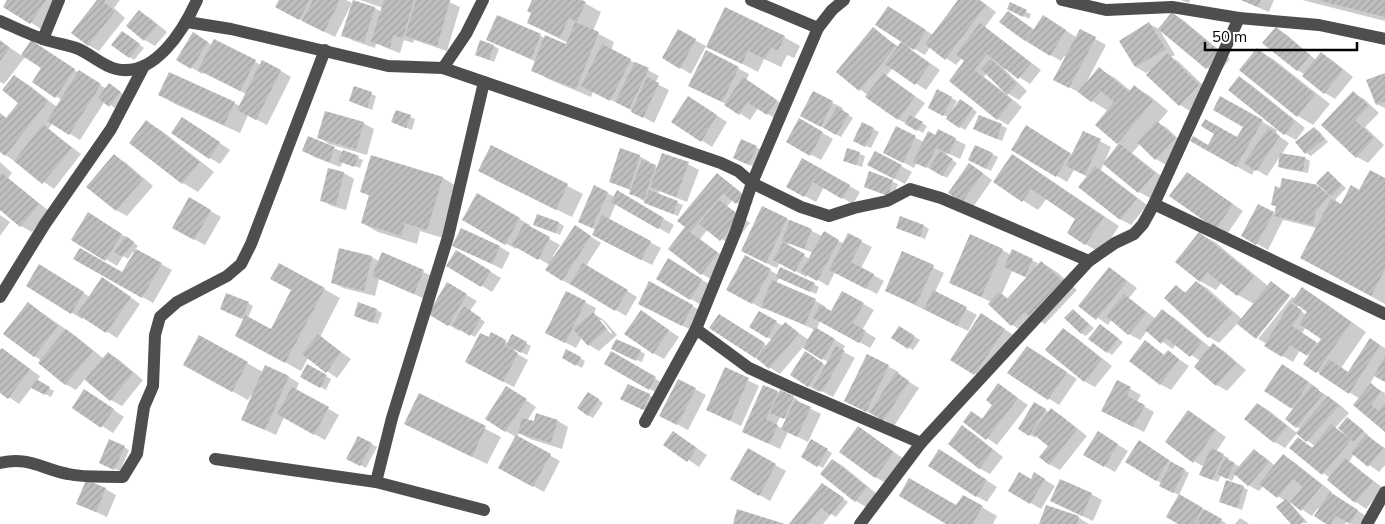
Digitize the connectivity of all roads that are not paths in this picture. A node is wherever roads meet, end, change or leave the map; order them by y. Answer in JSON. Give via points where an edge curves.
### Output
{"nodes":[{"id":1,"x":59,"y":0,"type":"edge"},
{"id":2,"x":197,"y":0,"type":"edge"},
{"id":3,"x":483,"y":0,"type":"edge"},
{"id":4,"x":751,"y":0,"type":"edge"},
{"id":5,"x":844,"y":0,"type":"edge"},
{"id":6,"x":1062,"y":0,"type":"edge"},
{"id":7,"x":1239,"y":18,"type":"junction"},
{"id":8,"x":0,"y":21,"type":"edge"},
{"id":9,"x":187,"y":22,"type":"junction"},
{"id":10,"x":818,"y":28,"type":"junction"},
{"id":11,"x":43,"y":39,"type":"junction"},
{"id":12,"x":1385,"y":39,"type":"edge"},
{"id":13,"x":325,"y":50,"type":"junction"},
{"id":14,"x":144,"y":66,"type":"junction"},
{"id":15,"x":443,"y":68,"type":"junction"},
{"id":16,"x":484,"y":82,"type":"junction"},
{"id":17,"x":752,"y":183,"type":"junction"},
{"id":18,"x":1154,"y":204,"type":"junction"},
{"id":19,"x":1089,"y":261,"type":"junction"},
{"id":20,"x":0,"y":297,"type":"edge"},
{"id":21,"x":1385,"y":314,"type":"edge"},
{"id":22,"x":696,"y":329,"type":"junction"},
{"id":23,"x":645,"y":422,"type":"dead end"},
{"id":24,"x":921,"y":443,"type":"junction"},
{"id":25,"x":215,"y":459,"type":"dead end"},
{"id":26,"x":0,"y":463,"type":"edge"},
{"id":27,"x":376,"y":482,"type":"junction"},
{"id":28,"x":1385,"y":492,"type":"edge"},
{"id":29,"x":484,"y":510,"type":"dead end"},
{"id":30,"x":860,"y":524,"type":"edge"},
{"id":31,"x":1367,"y":524,"type":"edge"}],
"edges":[{"from":1,"to":11,"type":"street"},
{"from":2,"to":9,"type":"street"},
{"from":3,"to":15,"type":"street","via":[[466,34]]},
{"from":4,"to":10,"type":"street"},
{"from":5,"to":10,"type":"street"},
{"from":6,"to":7,"type":"street","via":[[1106,10],[1172,6]]},
{"from":7,"to":12,"type":"street","via":[[1319,25]]},
{"from":7,"to":18,"type":"street"},
{"from":8,"to":11,"type":"street"},
{"from":9,"to":13,"type":"street"},
{"from":9,"to":14,"type":"street","via":[[162,53]]},
{"from":10,"to":17,"type":"street"},
{"from":11,"to":14,"type":"street","via":[[77,48],[115,69],[130,71]]},
{"from":13,"to":15,"type":"street","via":[[388,66]]},
{"from":13,"to":26,"type":"street","via":[[241,264],[227,276],[177,302],[160,317],[155,335],[153,386],[144,407],[137,454],[123,477],[68,474],[29,461]]},
{"from":14,"to":20,"type":"street","via":[[112,129],[45,224]]},
{"from":15,"to":16,"type":"street"},
{"from":16,"to":17,"type":"street","via":[[721,163]]},
{"from":16,"to":27,"type":"street","via":[[442,259],[392,418]]},
{"from":17,"to":19,"type":"street","via":[[801,207],[829,216],[888,201],[910,189],[941,198]]},
{"from":17,"to":22,"type":"street"},
{"from":18,"to":19,"type":"street","via":[[1134,234]]},
{"from":18,"to":21,"type":"street"},
{"from":19,"to":24,"type":"street"},
{"from":22,"to":23,"type":"street"},
{"from":22,"to":24,"type":"street","via":[[749,368]]},
{"from":24,"to":30,"type":"street"},
{"from":25,"to":27,"type":"street"},
{"from":27,"to":29,"type":"street"},
{"from":28,"to":31,"type":"street"}]}
